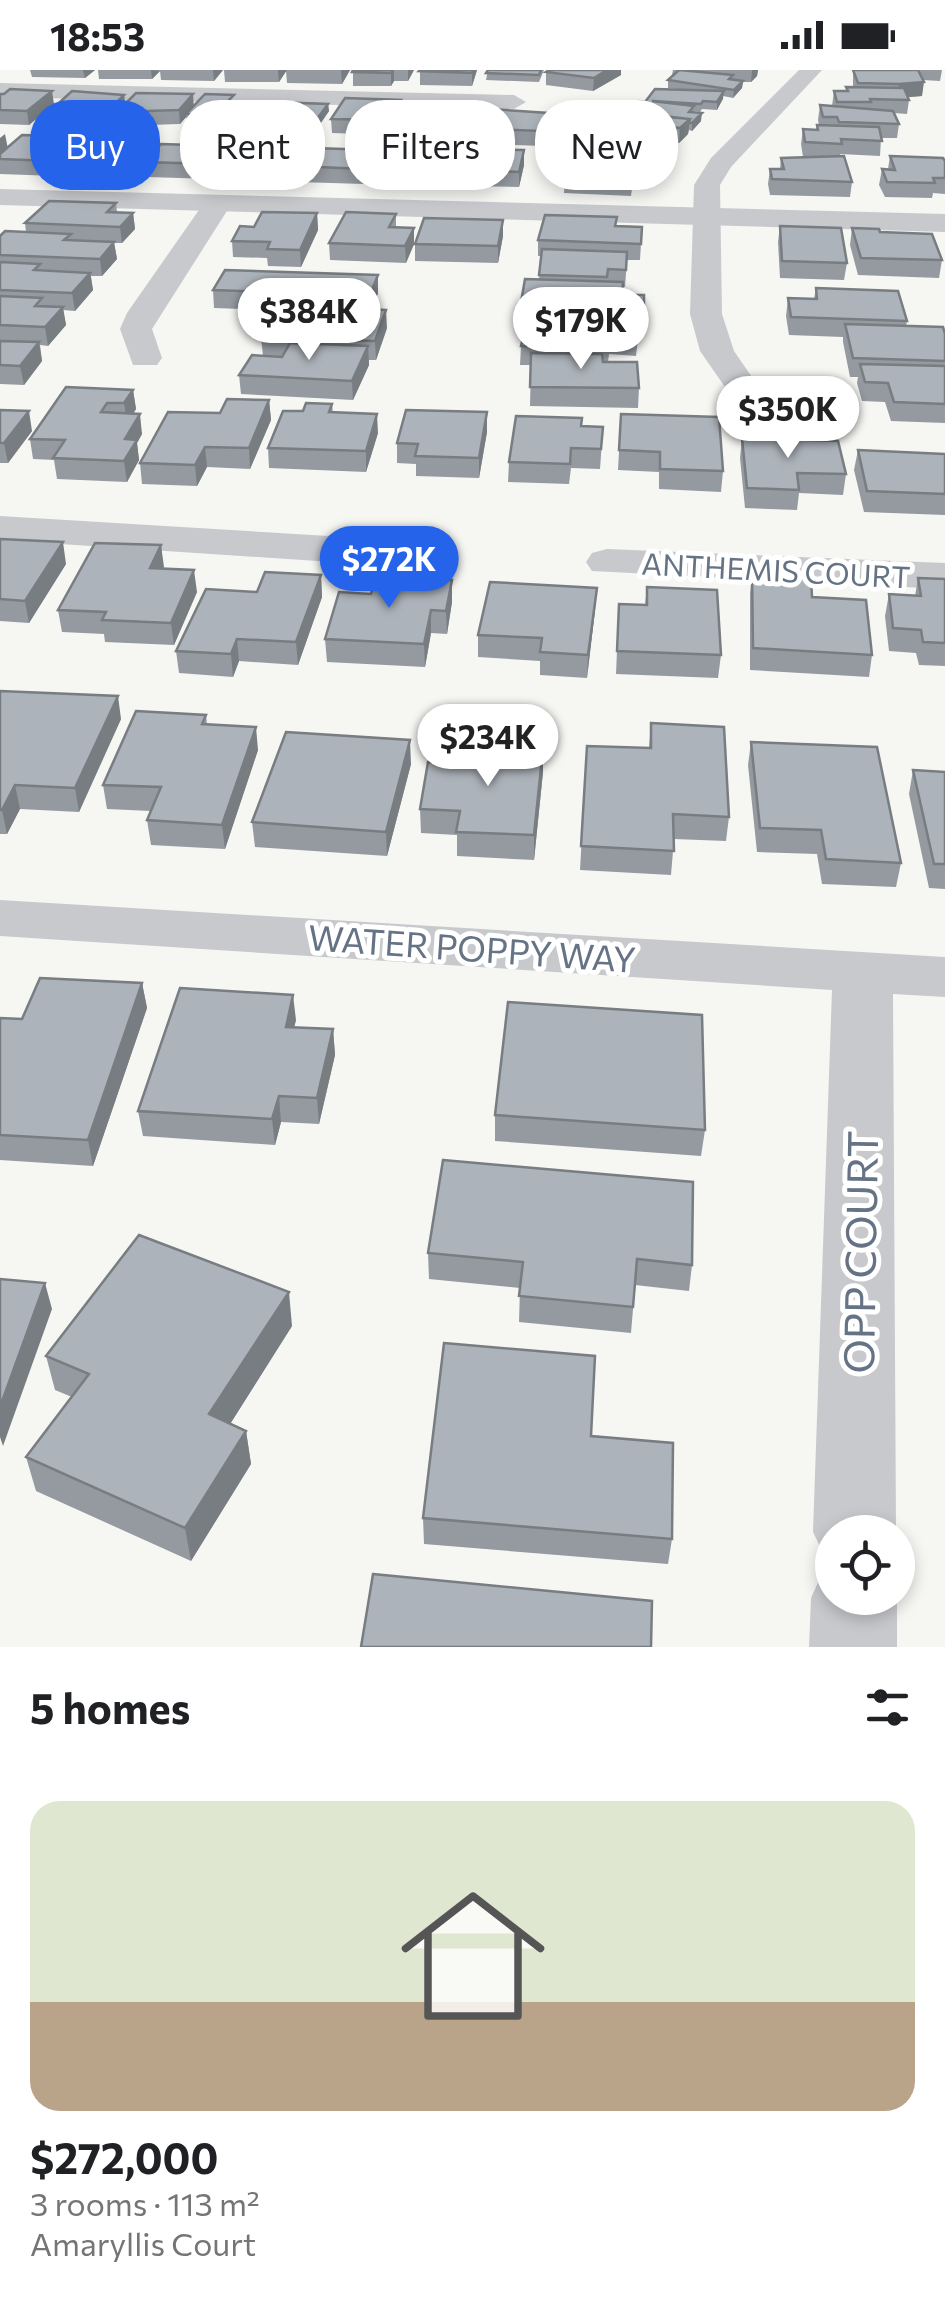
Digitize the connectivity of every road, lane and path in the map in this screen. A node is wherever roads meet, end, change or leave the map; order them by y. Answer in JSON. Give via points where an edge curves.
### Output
{"nodes":[{"id":1,"x":811,"y":70,"type":"edge"},
{"id":2,"x":0,"y":90,"type":"edge"},
{"id":3,"x":428,"y":100,"type":"edge"},
{"id":4,"x":0,"y":196,"type":"edge"},
{"id":5,"x":218,"y":203,"type":"junction"},
{"id":6,"x":707,"y":218,"type":"junction"},
{"id":7,"x":945,"y":223,"type":"edge"},
{"id":8,"x":145,"y":358,"type":"dead end"},
{"id":9,"x":737,"y":380,"type":"dead end"},
{"id":10,"x":0,"y":528,"type":"edge"},
{"id":11,"x":362,"y":551,"type":"dead end"},
{"id":12,"x":607,"y":562,"type":"dead end"},
{"id":13,"x":945,"y":576,"type":"edge"},
{"id":14,"x":0,"y":918,"type":"edge"},
{"id":15,"x":863,"y":972,"type":"junction"},
{"id":16,"x":945,"y":977,"type":"edge"},
{"id":17,"x":855,"y":1515,"type":"edge"},
{"id":18,"x":854,"y":1615,"type":"edge"},
{"id":19,"x":853,"y":1647,"type":"edge"}],
"edges":[{"from":1,"to":6,"type":"street","via":[[720,163],[707,186]]},
{"from":2,"to":3,"type":"street"},
{"from":4,"to":5,"type":"street"},
{"from":5,"to":6,"type":"street"},
{"from":5,"to":8,"type":"street","via":[[142,314],[136,330]]},
{"from":6,"to":7,"type":"street"},
{"from":6,"to":9,"type":"street","via":[[706,314],[717,352]]},
{"from":10,"to":11,"type":"street"},
{"from":12,"to":13,"type":"street","name":"ANTHEMIS COURT"},
{"from":14,"to":15,"type":"street","name":"WATER POPPY WAY"},
{"from":15,"to":16,"type":"street","name":"WATER POPPY WAY"},
{"from":15,"to":17,"type":"street","name":"OPP COURT"},
{"from":18,"to":19,"type":"street"}]}
